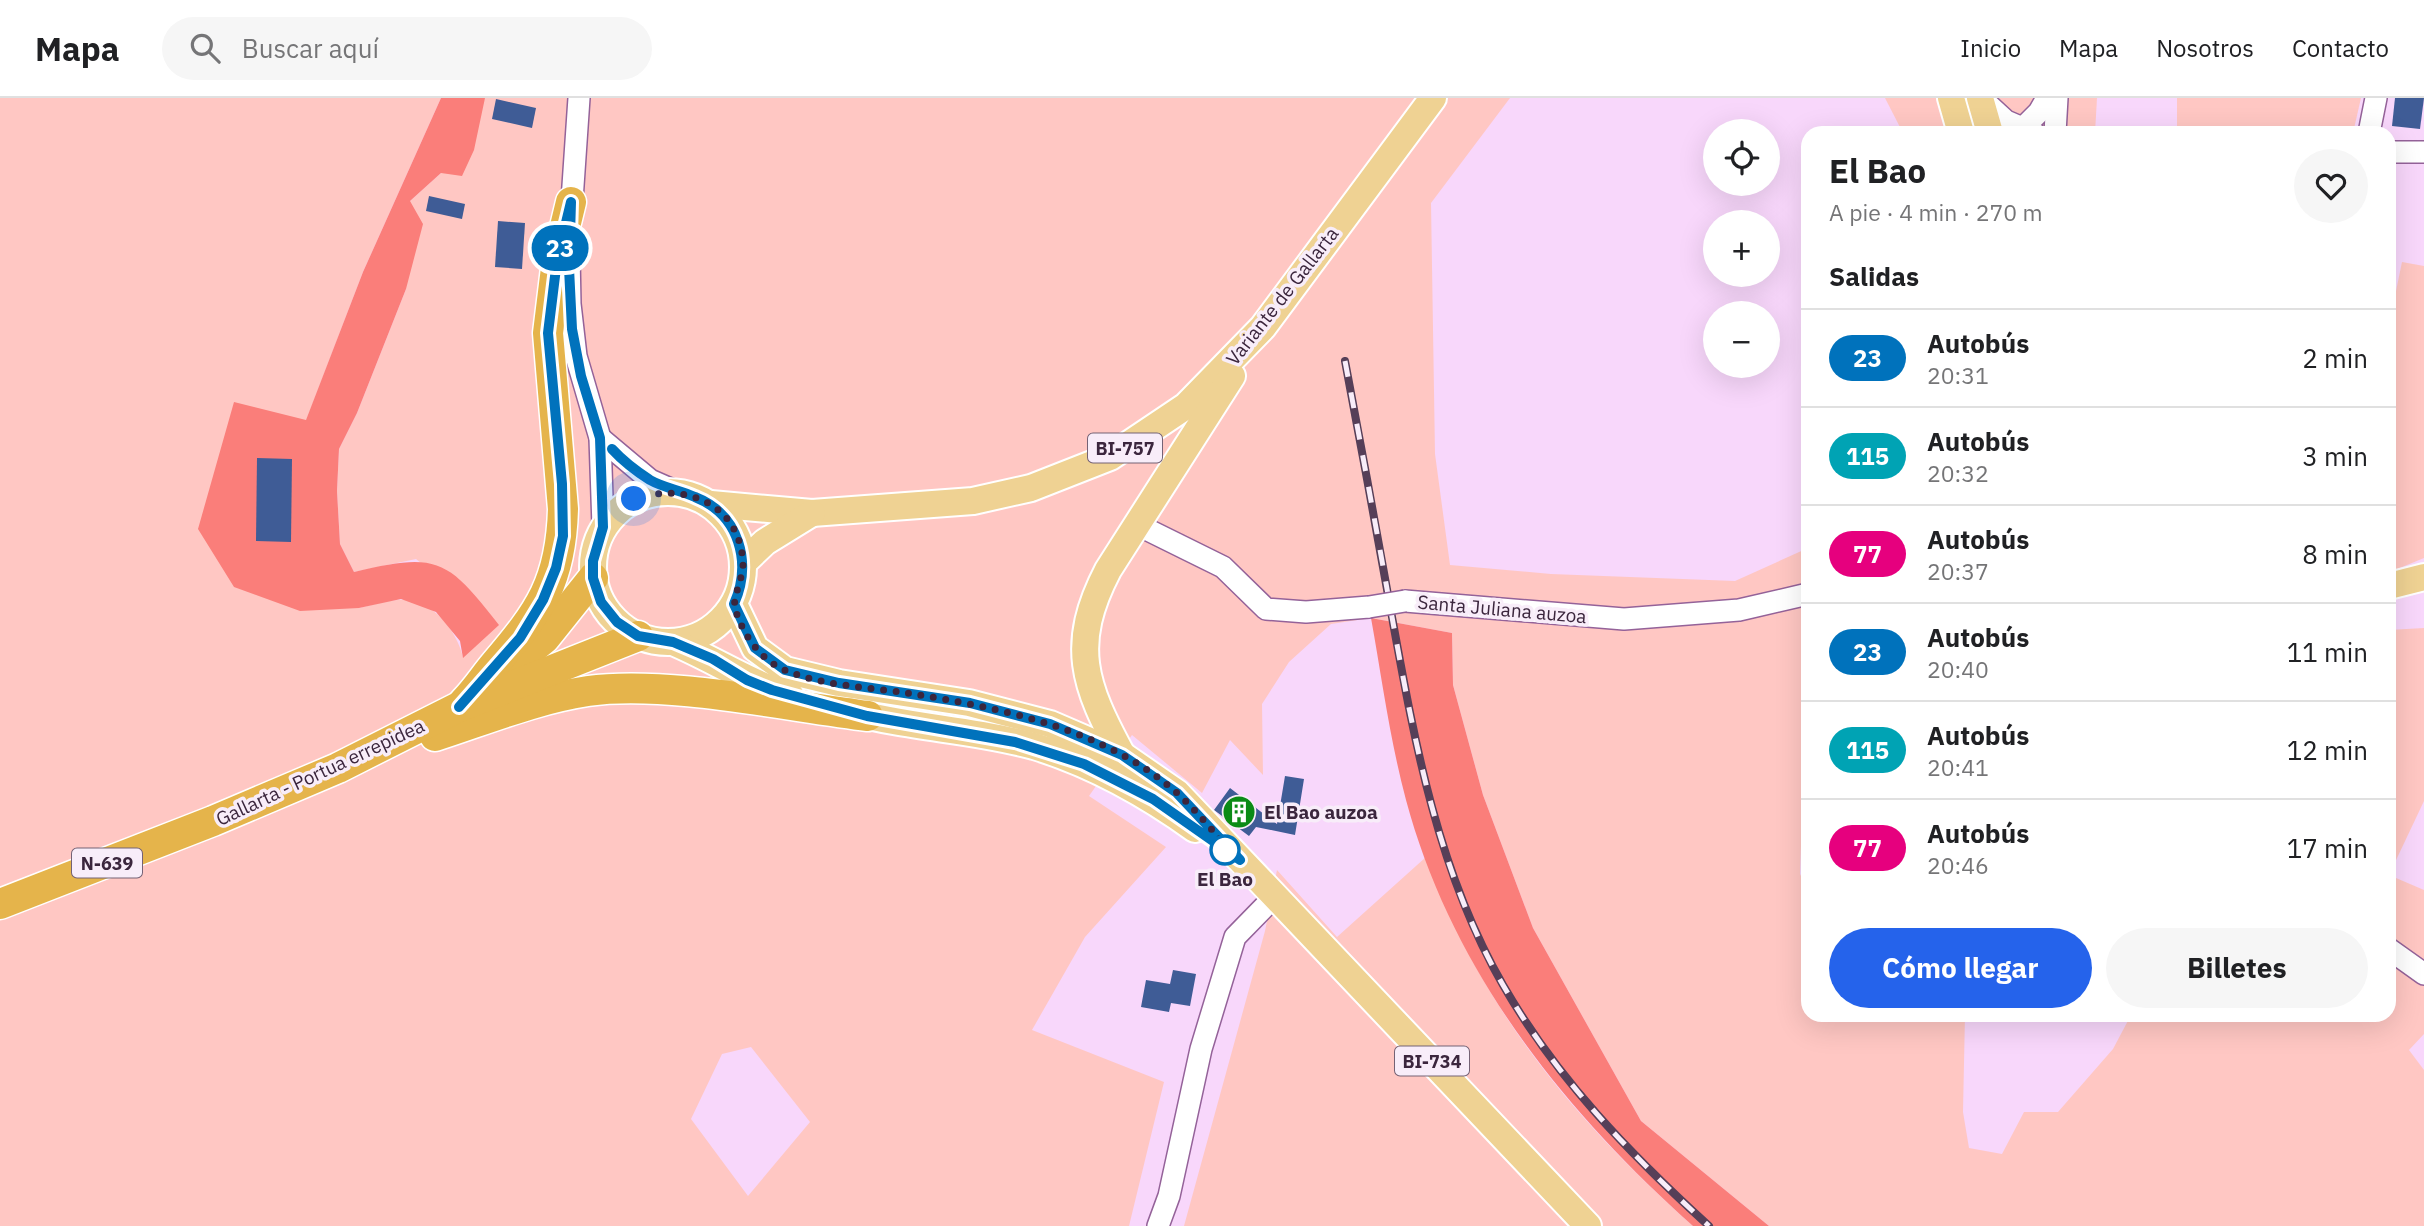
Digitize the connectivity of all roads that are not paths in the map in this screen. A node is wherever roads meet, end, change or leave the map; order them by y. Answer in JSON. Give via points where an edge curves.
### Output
{"nodes":[{"id":1,"x":1433,"y":98,"type":"edge"},
{"id":2,"x":1951,"y":98,"type":"edge"},
{"id":3,"x":1963,"y":98,"type":"edge"},
{"id":4,"x":1981,"y":98,"type":"edge"},
{"id":5,"x":2047,"y":98,"type":"edge"},
{"id":6,"x":2057,"y":98,"type":"edge"},
{"id":7,"x":2376,"y":98,"type":"edge"},
{"id":8,"x":579,"y":103,"type":"edge"},
{"id":9,"x":1959,"y":126,"type":"edge"},
{"id":10,"x":1972,"y":126,"type":"edge"},
{"id":11,"x":1988,"y":126,"type":"edge"},
{"id":12,"x":2016,"y":126,"type":"edge"},
{"id":13,"x":2028,"y":126,"type":"edge"},
{"id":14,"x":2055,"y":126,"type":"edge"},
{"id":15,"x":2370,"y":126,"type":"edge"},
{"id":16,"x":2396,"y":152,"type":"edge"},
{"id":17,"x":2424,"y":152,"type":"edge"},
{"id":18,"x":571,"y":202,"type":"junction"},
{"id":19,"x":1263,"y":327,"type":"junction"},
{"id":20,"x":600,"y":438,"type":"junction"},
{"id":21,"x":674,"y":492,"type":"junction"},
{"id":22,"x":711,"y":505,"type":"junction"},
{"id":23,"x":812,"y":513,"type":"junction"},
{"id":24,"x":1138,"y":525,"type":"junction"},
{"id":25,"x":603,"y":527,"type":"junction"},
{"id":26,"x":743,"y":563,"type":"junction"},
{"id":27,"x":2424,"y":577,"type":"edge"},
{"id":28,"x":593,"y":578,"type":"junction"},
{"id":29,"x":2396,"y":584,"type":"edge"},
{"id":30,"x":1801,"y":596,"type":"edge"},
{"id":31,"x":734,"y":604,"type":"junction"},
{"id":32,"x":638,"y":636,"type":"junction"},
{"id":33,"x":673,"y":642,"type":"junction"},
{"id":34,"x":481,"y":685,"type":"junction"},
{"id":35,"x":459,"y":707,"type":"junction"},
{"id":36,"x":867,"y":716,"type":"junction"},
{"id":37,"x":1122,"y":755,"type":"junction"},
{"id":38,"x":338,"y":768,"type":"junction"},
{"id":39,"x":1240,"y":860,"type":"junction"},
{"id":40,"x":1276,"y":895,"type":"junction"},
{"id":41,"x":0,"y":904,"type":"edge"},
{"id":42,"x":2396,"y":954,"type":"edge"},
{"id":43,"x":2424,"y":974,"type":"edge"},
{"id":44,"x":1158,"y":1226,"type":"edge"},
{"id":45,"x":1588,"y":1226,"type":"edge"}],
"edges":[{"from":1,"to":19,"type":"main road","name":"Variante de Gallarta","number":"BI-757"},
{"from":2,"to":9,"type":"main road"},
{"from":3,"to":10,"type":"street"},
{"from":4,"to":11,"type":"main road"},
{"from":4,"to":12,"type":"street"},
{"from":5,"to":13,"type":"street"},
{"from":6,"to":14,"type":"street"},
{"from":7,"to":15,"type":"street"},
{"from":8,"to":18,"type":"street"},
{"from":16,"to":17,"type":"street"},
{"from":18,"to":20,"type":"street","via":[[572,329]]},
{"from":18,"to":34,"type":"highway","via":[[557,260],[548,333],[563,536],[543,600],[520,638]]},
{"from":19,"to":23,"type":"main road","name":"Variante de Gallarta","number":"BI-757","via":[[1186,406],[1142,438],[1075,473],[1000,497]]},
{"from":19,"to":24,"type":"main road"},
{"from":20,"to":21,"type":"street","via":[[623,461]]},
{"from":20,"to":25,"type":"street"},
{"from":21,"to":22,"type":"main road"},
{"from":21,"to":25,"type":"main road","via":[[634,499]]},
{"from":22,"to":23,"type":"main road","name":"Variante de Gallarta","number":"BI-757"},
{"from":22,"to":26,"type":"main road","via":[[734,530]]},
{"from":23,"to":26,"type":"main road","name":"Variante de Gallarta","number":"BI-757","via":[[765,542]]},
{"from":24,"to":30,"type":"street","name":"Santa Juliana auzoa","bridge":true,"via":[[1223,567],[1266,609],[1306,612],[1405,601],[1624,620],[1739,610]]},
{"from":24,"to":37,"type":"main road","via":[[1092,600],[1085,634],[1085,673]]},
{"from":25,"to":28,"type":"main road"},
{"from":26,"to":31,"type":"main road"},
{"from":27,"to":29,"type":"main road"},
{"from":28,"to":32,"type":"main road","via":[[608,613]]},
{"from":28,"to":34,"type":"highway","number":"N-639","via":[[545,638]]},
{"from":31,"to":33,"type":"main road","via":[[708,631]]},
{"from":31,"to":37,"type":"main road","number":"BI-734","via":[[755,648],[785,670],[970,703],[1050,724]]},
{"from":32,"to":33,"type":"main road"},
{"from":32,"to":35,"type":"highway","name":"Gallarta - Portua errepidea","number":"N-639"},
{"from":33,"to":36,"type":"main road","number":"BI-734","via":[[772,690]]},
{"from":34,"to":35,"type":"highway","number":"N-639"},
{"from":35,"to":38,"type":"highway","name":"Gallarta - Portua errepidea","number":"N-639"},
{"from":36,"to":38,"type":"highway","via":[[699,694],[590,691],[544,700]]},
{"from":36,"to":39,"type":"main road","number":"BI-734","via":[[998,738],[1084,764],[1153,799]]},
{"from":37,"to":39,"type":"main road","number":"BI-734","via":[[1177,793]]},
{"from":38,"to":41,"type":"highway","name":"Gallarta - Portua errepidea","number":"N-639"},
{"from":39,"to":40,"type":"main road","number":"BI-734"},
{"from":40,"to":44,"type":"street","via":[[1235,937],[1201,1049],[1169,1196]]},
{"from":40,"to":45,"type":"main road","number":"BI-734"},
{"from":42,"to":43,"type":"street"}]}
